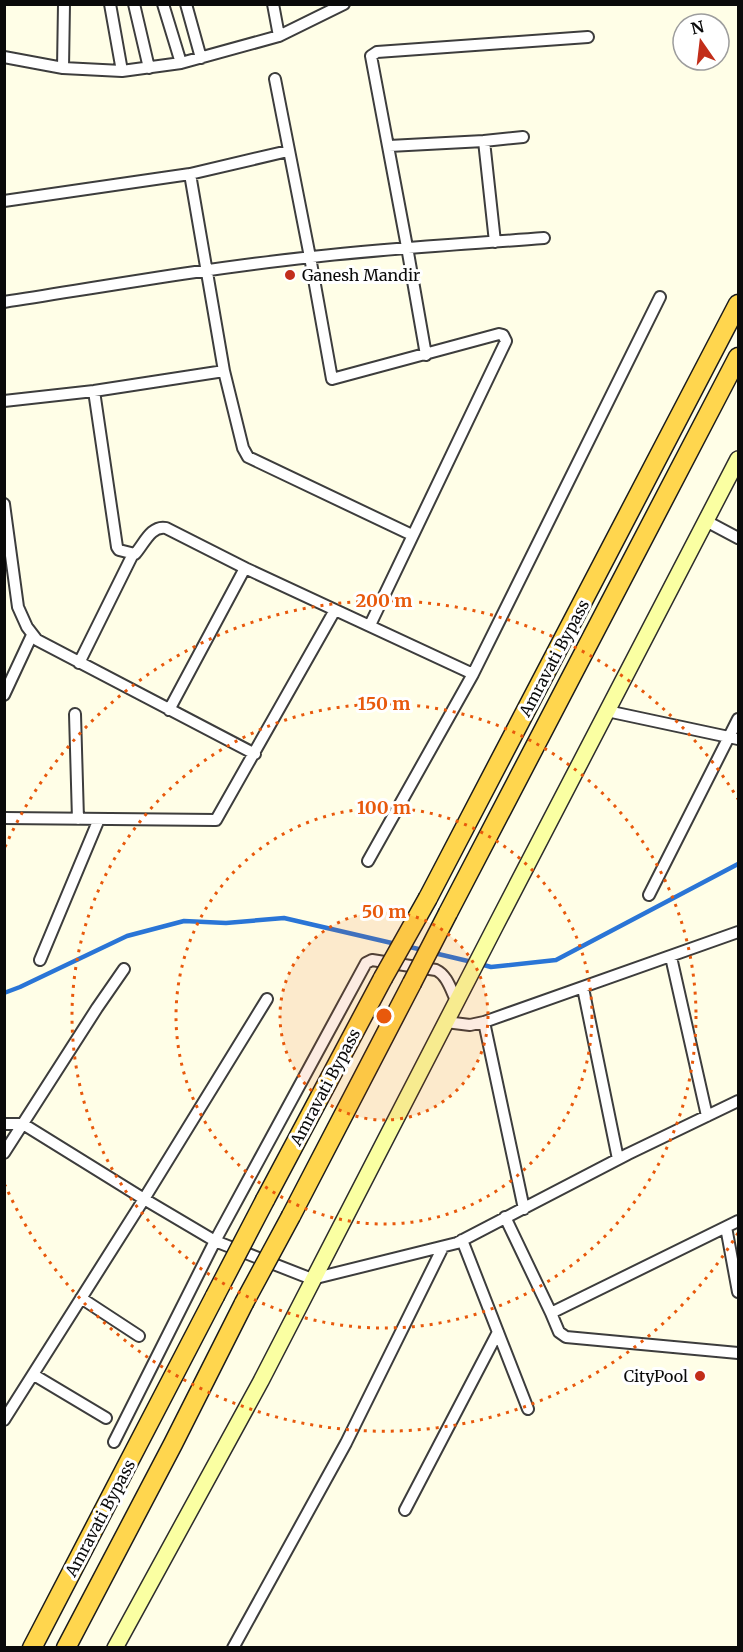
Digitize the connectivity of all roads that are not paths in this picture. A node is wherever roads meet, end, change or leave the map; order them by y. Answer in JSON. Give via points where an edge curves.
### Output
{"nodes":[{"id":1,"x":64,"y":4,"type":"edge"},
{"id":2,"x":110,"y":4,"type":"edge"},
{"id":3,"x":134,"y":4,"type":"edge"},
{"id":4,"x":163,"y":4,"type":"edge"},
{"id":5,"x":186,"y":4,"type":"edge"},
{"id":6,"x":273,"y":4,"type":"edge"},
{"id":7,"x":344,"y":4,"type":"edge"},
{"id":8,"x":279,"y":36,"type":"junction"},
{"id":9,"x":588,"y":37,"type":"dead end"},
{"id":10,"x":4,"y":57,"type":"edge"},
{"id":11,"x":201,"y":58,"type":"junction"},
{"id":12,"x":181,"y":63,"type":"junction"},
{"id":13,"x":63,"y":68,"type":"junction"},
{"id":14,"x":149,"y":68,"type":"junction"},
{"id":15,"x":122,"y":71,"type":"junction"},
{"id":16,"x":274,"y":79,"type":"dead end"},
{"id":17,"x":524,"y":137,"type":"dead end"},
{"id":18,"x":484,"y":141,"type":"junction"},
{"id":19,"x":389,"y":146,"type":"junction"},
{"id":20,"x":288,"y":151,"type":"junction"},
{"id":21,"x":189,"y":174,"type":"junction"},
{"id":22,"x":4,"y":201,"type":"edge"},
{"id":23,"x":544,"y":238,"type":"dead end"},
{"id":24,"x":495,"y":242,"type":"junction"},
{"id":25,"x":407,"y":247,"type":"junction"},
{"id":26,"x":310,"y":257,"type":"junction"},
{"id":27,"x":207,"y":271,"type":"junction"},
{"id":28,"x":660,"y":297,"type":"dead end"},
{"id":29,"x":4,"y":302,"type":"edge"},
{"id":30,"x":738,"y":304,"type":"edge"},
{"id":31,"x":426,"y":355,"type":"junction"},
{"id":32,"x":738,"y":357,"type":"edge"},
{"id":33,"x":224,"y":371,"type":"junction"},
{"id":34,"x":94,"y":391,"type":"junction"},
{"id":35,"x":4,"y":401,"type":"edge"},
{"id":36,"x":738,"y":459,"type":"edge"},
{"id":37,"x":4,"y":504,"type":"edge"},
{"id":38,"x":706,"y":521,"type":"junction"},
{"id":39,"x":412,"y":535,"type":"junction"},
{"id":40,"x":738,"y":538,"type":"edge"},
{"id":41,"x":133,"y":554,"type":"junction"},
{"id":42,"x":244,"y":568,"type":"junction"},
{"id":43,"x":335,"y":610,"type":"junction"},
{"id":44,"x":370,"y":625,"type":"junction"},
{"id":45,"x":570,"y":628,"type":"junction"},
{"id":46,"x":32,"y":635,"type":"junction"},
{"id":47,"x":591,"y":637,"type":"junction"},
{"id":48,"x":79,"y":663,"type":"junction"},
{"id":49,"x":473,"y":674,"type":"junction"},
{"id":50,"x":5,"y":690,"type":"edge"},
{"id":51,"x":169,"y":710,"type":"junction"},
{"id":52,"x":607,"y":711,"type":"junction"},
{"id":53,"x":75,"y":714,"type":"dead end"},
{"id":54,"x":738,"y":719,"type":"edge"},
{"id":55,"x":734,"y":738,"type":"edge"},
{"id":56,"x":255,"y":754,"type":"junction"},
{"id":57,"x":4,"y":818,"type":"edge"},
{"id":58,"x":78,"y":819,"type":"junction"},
{"id":59,"x":99,"y":819,"type":"junction"},
{"id":60,"x":368,"y":861,"type":"dead end"},
{"id":61,"x":649,"y":895,"type":"dead end"},
{"id":62,"x":738,"y":933,"type":"edge"},
{"id":63,"x":671,"y":957,"type":"junction"},
{"id":64,"x":40,"y":960,"type":"dead end"},
{"id":65,"x":124,"y":969,"type":"dead end"},
{"id":66,"x":583,"y":988,"type":"junction"},
{"id":67,"x":267,"y":999,"type":"dead end"},
{"id":68,"x":456,"y":1000,"type":"junction"},
{"id":69,"x":446,"y":1022,"type":"junction"},
{"id":70,"x":484,"y":1022,"type":"junction"},
{"id":71,"x":738,"y":1101,"type":"edge"},
{"id":72,"x":707,"y":1116,"type":"junction"},
{"id":73,"x":4,"y":1124,"type":"edge"},
{"id":74,"x":23,"y":1124,"type":"junction"},
{"id":75,"x":4,"y":1153,"type":"edge"},
{"id":76,"x":618,"y":1159,"type":"junction"},
{"id":77,"x":144,"y":1199,"type":"junction"},
{"id":78,"x":524,"y":1209,"type":"junction"},
{"id":79,"x":506,"y":1217,"type":"junction"},
{"id":80,"x":738,"y":1221,"type":"edge"},
{"id":81,"x":726,"y":1227,"type":"junction"},
{"id":82,"x":462,"y":1240,"type":"junction"},
{"id":83,"x":215,"y":1241,"type":"junction"},
{"id":84,"x":443,"y":1247,"type":"junction"},
{"id":85,"x":312,"y":1279,"type":"junction"},
{"id":86,"x":738,"y":1292,"type":"edge"},
{"id":87,"x":81,"y":1298,"type":"junction"},
{"id":88,"x":551,"y":1313,"type":"junction"},
{"id":89,"x":498,"y":1332,"type":"junction"},
{"id":90,"x":139,"y":1336,"type":"dead end"},
{"id":91,"x":738,"y":1353,"type":"edge"},
{"id":92,"x":34,"y":1375,"type":"junction"},
{"id":93,"x":528,"y":1409,"type":"dead end"},
{"id":94,"x":106,"y":1418,"type":"dead end"},
{"id":95,"x":4,"y":1419,"type":"edge"},
{"id":96,"x":114,"y":1442,"type":"dead end"},
{"id":97,"x":405,"y":1510,"type":"dead end"},
{"id":98,"x":32,"y":1647,"type":"edge"},
{"id":99,"x":66,"y":1647,"type":"edge"},
{"id":100,"x":115,"y":1647,"type":"edge"},
{"id":101,"x":233,"y":1647,"type":"edge"}],
"edges":[{"from":1,"to":13,"type":"street"},
{"from":2,"to":15,"type":"street"},
{"from":3,"to":14,"type":"street"},
{"from":4,"to":12,"type":"street"},
{"from":5,"to":11,"type":"street"},
{"from":6,"to":8,"type":"street"},
{"from":7,"to":8,"type":"street"},
{"from":8,"to":11,"type":"street"},
{"from":9,"to":19,"type":"street","via":[[375,52],[371,59]]},
{"from":10,"to":13,"type":"street"},
{"from":11,"to":12,"type":"street"},
{"from":12,"to":14,"type":"street"},
{"from":13,"to":15,"type":"street"},
{"from":14,"to":15,"type":"street"},
{"from":16,"to":20,"type":"street"},
{"from":17,"to":18,"type":"street"},
{"from":18,"to":19,"type":"street"},
{"from":18,"to":24,"type":"street"},
{"from":19,"to":25,"type":"street"},
{"from":20,"to":21,"type":"street"},
{"from":20,"to":26,"type":"street"},
{"from":21,"to":22,"type":"street"},
{"from":21,"to":27,"type":"street"},
{"from":23,"to":24,"type":"street"},
{"from":24,"to":25,"type":"street"},
{"from":25,"to":26,"type":"street"},
{"from":25,"to":31,"type":"street"},
{"from":26,"to":27,"type":"street"},
{"from":26,"to":31,"type":"street","via":[[332,379]]},
{"from":27,"to":29,"type":"street"},
{"from":27,"to":33,"type":"street"},
{"from":28,"to":49,"type":"street"},
{"from":30,"to":45,"type":"highway","name":"Amravati Bypass"},
{"from":31,"to":39,"type":"street","via":[[499,334],[506,341]]},
{"from":32,"to":47,"type":"highway","name":"Amravati Bypass"},
{"from":33,"to":34,"type":"street"},
{"from":33,"to":39,"type":"street","via":[[248,457]]},
{"from":34,"to":35,"type":"street"},
{"from":34,"to":41,"type":"street","via":[[117,547]]},
{"from":36,"to":38,"type":"main road"},
{"from":37,"to":46,"type":"street","via":[[18,607]]},
{"from":38,"to":40,"type":"street"},
{"from":38,"to":52,"type":"main road"},
{"from":39,"to":44,"type":"street"},
{"from":41,"to":42,"type":"street","via":[[154,529],[162,527]]},
{"from":41,"to":48,"type":"street"},
{"from":42,"to":43,"type":"street"},
{"from":42,"to":51,"type":"street"},
{"from":43,"to":44,"type":"street"},
{"from":43,"to":56,"type":"street"},
{"from":44,"to":49,"type":"street"},
{"from":45,"to":47,"type":"highway"},
{"from":45,"to":98,"type":"highway","name":"Amravati Bypass","bridge":true},
{"from":46,"to":48,"type":"street"},
{"from":46,"to":50,"type":"street"},
{"from":47,"to":99,"type":"highway","name":"Amravati Bypass","bridge":true},
{"from":48,"to":51,"type":"street"},
{"from":49,"to":60,"type":"street"},
{"from":51,"to":56,"type":"street"},
{"from":52,"to":55,"type":"street"},
{"from":52,"to":68,"type":"main road"},
{"from":53,"to":58,"type":"street"},
{"from":54,"to":55,"type":"street"},
{"from":55,"to":61,"type":"street"},
{"from":56,"to":59,"type":"street","via":[[216,820]]},
{"from":57,"to":58,"type":"street"},
{"from":58,"to":59,"type":"street"},
{"from":59,"to":64,"type":"street"},
{"from":62,"to":63,"type":"street"},
{"from":63,"to":66,"type":"street"},
{"from":63,"to":72,"type":"street"},
{"from":65,"to":74,"type":"street"},
{"from":66,"to":70,"type":"street"},
{"from":66,"to":76,"type":"street"},
{"from":67,"to":77,"type":"street"},
{"from":68,"to":69,"type":"main road"},
{"from":68,"to":83,"type":"street","via":[[445,977],[436,970],[372,960],[366,963]]},
{"from":69,"to":70,"type":"street"},
{"from":69,"to":85,"type":"main road"},
{"from":70,"to":78,"type":"street"},
{"from":71,"to":72,"type":"street"},
{"from":72,"to":76,"type":"street"},
{"from":73,"to":74,"type":"street"},
{"from":74,"to":75,"type":"street"},
{"from":74,"to":77,"type":"street"},
{"from":76,"to":78,"type":"street"},
{"from":77,"to":83,"type":"street"},
{"from":77,"to":87,"type":"street"},
{"from":78,"to":79,"type":"street"},
{"from":79,"to":82,"type":"street"},
{"from":79,"to":88,"type":"street"},
{"from":80,"to":81,"type":"street"},
{"from":81,"to":86,"type":"street"},
{"from":81,"to":88,"type":"street"},
{"from":82,"to":84,"type":"street"},
{"from":82,"to":89,"type":"street"},
{"from":83,"to":85,"type":"street"},
{"from":83,"to":96,"type":"street"},
{"from":84,"to":85,"type":"street"},
{"from":84,"to":101,"type":"street","via":[[346,1443]]},
{"from":85,"to":100,"type":"main road","via":[[261,1382]]},
{"from":87,"to":90,"type":"street"},
{"from":87,"to":92,"type":"street"},
{"from":88,"to":91,"type":"street","via":[[566,1337]]},
{"from":89,"to":93,"type":"street"},
{"from":89,"to":97,"type":"street"},
{"from":92,"to":94,"type":"street"},
{"from":92,"to":95,"type":"street"}]}
